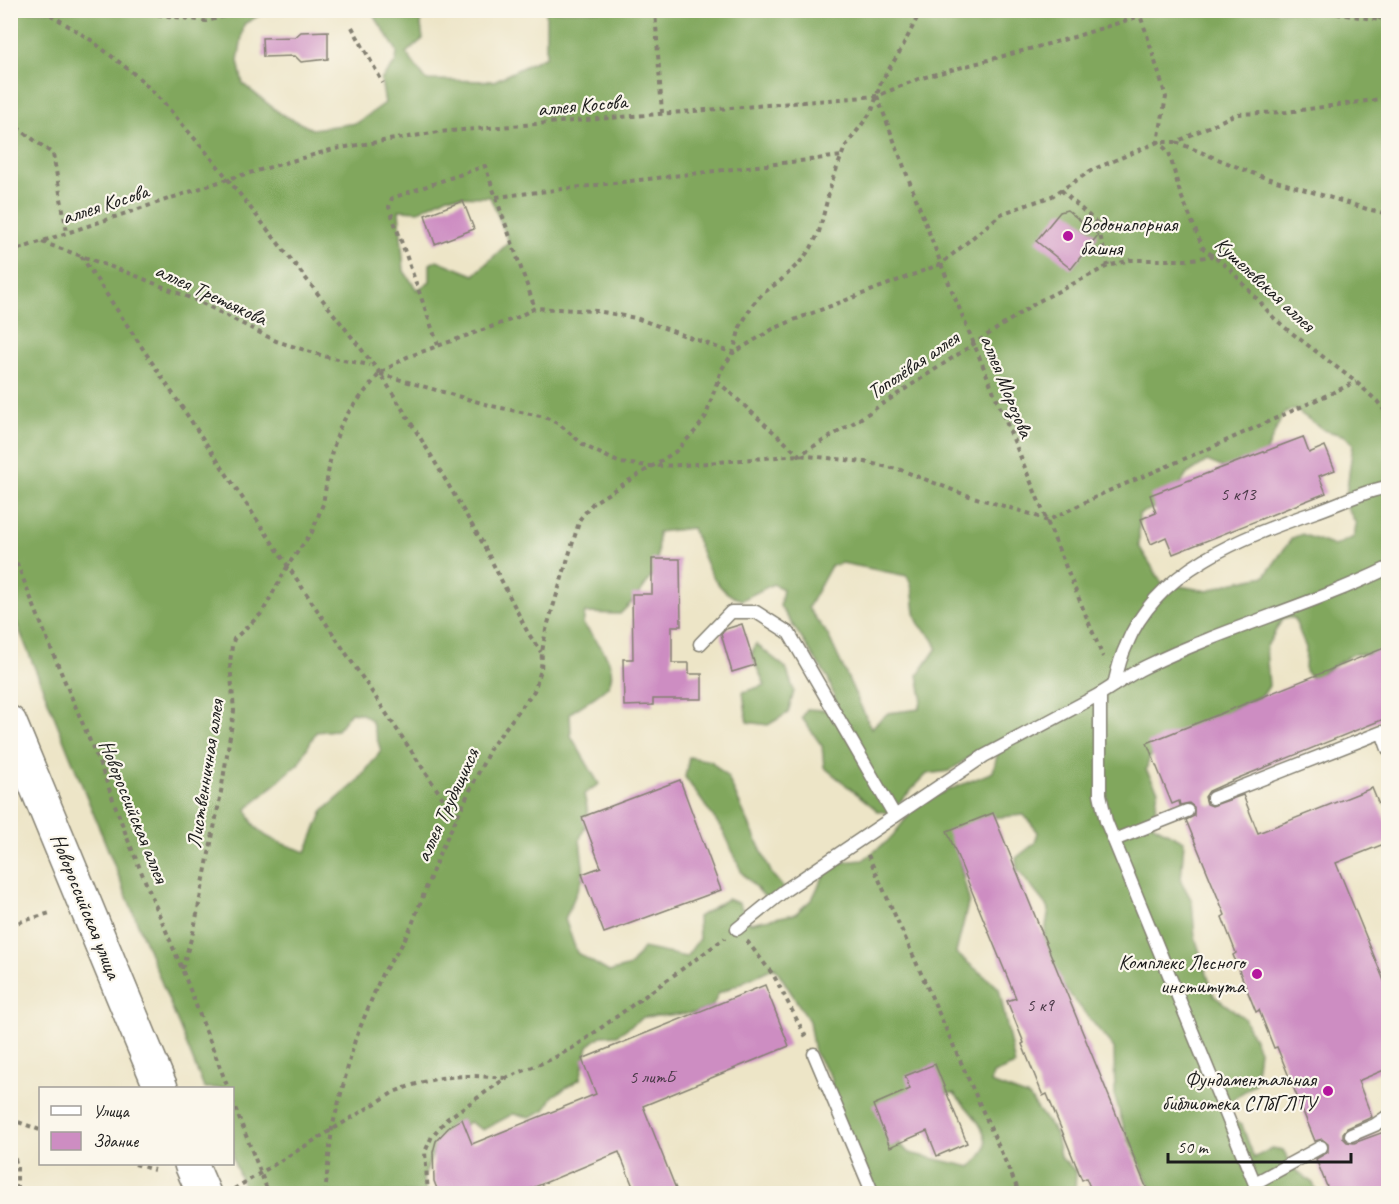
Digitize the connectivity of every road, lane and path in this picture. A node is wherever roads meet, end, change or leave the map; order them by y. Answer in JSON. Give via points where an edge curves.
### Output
{"nodes":[{"id":1,"x":43,"y":10,"type":"edge"},
{"id":2,"x":122,"y":10,"type":"edge"},
{"id":3,"x":252,"y":10,"type":"edge"},
{"id":4,"x":655,"y":10,"type":"edge"},
{"id":5,"x":921,"y":10,"type":"edge"},
{"id":6,"x":1138,"y":10,"type":"edge"},
{"id":7,"x":1159,"y":10,"type":"edge"},
{"id":8,"x":1310,"y":10,"type":"edge"},
{"id":9,"x":1371,"y":10,"type":"edge"},
{"id":10,"x":50,"y":12,"type":"edge"},
{"id":11,"x":1140,"y":16,"type":"junction"},
{"id":12,"x":1383,"y":20,"type":"junction"},
{"id":13,"x":1389,"y":21,"type":"edge"},
{"id":14,"x":1389,"y":26,"type":"edge"},
{"id":15,"x":352,"y":27,"type":"dead end"},
{"id":16,"x":383,"y":83,"type":"dead end"},
{"id":17,"x":877,"y":96,"type":"junction"},
{"id":18,"x":1389,"y":98,"type":"edge"},
{"id":19,"x":662,"y":113,"type":"junction"},
{"id":20,"x":10,"y":122,"type":"edge"},
{"id":21,"x":1158,"y":142,"type":"junction"},
{"id":22,"x":1176,"y":142,"type":"junction"},
{"id":23,"x":842,"y":156,"type":"junction"},
{"id":24,"x":228,"y":179,"type":"junction"},
{"id":25,"x":1061,"y":190,"type":"junction"},
{"id":26,"x":496,"y":197,"type":"junction"},
{"id":27,"x":1389,"y":214,"type":"edge"},
{"id":28,"x":68,"y":232,"type":"junction"},
{"id":29,"x":41,"y":242,"type":"junction"},
{"id":30,"x":10,"y":252,"type":"edge"},
{"id":31,"x":81,"y":256,"type":"junction"},
{"id":32,"x":1213,"y":256,"type":"junction"},
{"id":33,"x":941,"y":264,"type":"junction"},
{"id":34,"x":1108,"y":266,"type":"junction"},
{"id":35,"x":535,"y":308,"type":"junction"},
{"id":36,"x":973,"y":343,"type":"junction"},
{"id":37,"x":438,"y":345,"type":"junction"},
{"id":38,"x":733,"y":352,"type":"junction"},
{"id":39,"x":372,"y":365,"type":"junction"},
{"id":40,"x":380,"y":374,"type":"junction"},
{"id":41,"x":717,"y":381,"type":"junction"},
{"id":42,"x":1356,"y":382,"type":"junction"},
{"id":43,"x":1389,"y":415,"type":"edge"},
{"id":44,"x":799,"y":455,"type":"junction"},
{"id":45,"x":650,"y":466,"type":"junction"},
{"id":46,"x":1389,"y":487,"type":"edge"},
{"id":47,"x":1047,"y":521,"type":"junction"},
{"id":48,"x":10,"y":546,"type":"edge"},
{"id":49,"x":288,"y":565,"type":"junction"},
{"id":50,"x":1389,"y":568,"type":"edge"},
{"id":51,"x":700,"y":644,"type":"dead end"},
{"id":52,"x":542,"y":652,"type":"junction"},
{"id":53,"x":1114,"y":685,"type":"junction"},
{"id":54,"x":1100,"y":694,"type":"junction"},
{"id":55,"x":10,"y":723,"type":"edge"},
{"id":56,"x":1389,"y":749,"type":"edge"},
{"id":57,"x":1213,"y":798,"type":"dead end"},
{"id":58,"x":1187,"y":811,"type":"dead end"},
{"id":59,"x":895,"y":816,"type":"junction"},
{"id":60,"x":456,"y":818,"type":"junction"},
{"id":61,"x":861,"y":839,"type":"junction"},
{"id":62,"x":1114,"y":840,"type":"junction"},
{"id":63,"x":50,"y":913,"type":"dead end"},
{"id":64,"x":10,"y":925,"type":"edge"},
{"id":65,"x":737,"y":928,"type":"junction"},
{"id":66,"x":182,"y":969,"type":"junction"},
{"id":67,"x":814,"y":1054,"type":"joint"},
{"id":68,"x":506,"y":1078,"type":"junction"},
{"id":69,"x":159,"y":1087,"type":"edge"},
{"id":70,"x":227,"y":1087,"type":"edge"},
{"id":71,"x":234,"y":1105,"type":"edge"},
{"id":72,"x":1389,"y":1116,"type":"edge"},
{"id":73,"x":10,"y":1119,"type":"edge"},
{"id":74,"x":332,"y":1128,"type":"junction"},
{"id":75,"x":39,"y":1130,"type":"edge"},
{"id":76,"x":1351,"y":1134,"type":"dead end"},
{"id":77,"x":10,"y":1141,"type":"edge"},
{"id":78,"x":1321,"y":1147,"type":"dead end"},
{"id":79,"x":138,"y":1165,"type":"edge"},
{"id":80,"x":192,"y":1165,"type":"edge"},
{"id":81,"x":154,"y":1170,"type":"dead end"},
{"id":82,"x":260,"y":1172,"type":"junction"},
{"id":83,"x":17,"y":1183,"type":"junction"},
{"id":84,"x":10,"y":1186,"type":"edge"},
{"id":85,"x":1257,"y":1188,"type":"edge"},
{"id":86,"x":219,"y":1191,"type":"edge"},
{"id":87,"x":16,"y":1194,"type":"edge"},
{"id":88,"x":269,"y":1194,"type":"edge"},
{"id":89,"x":325,"y":1194,"type":"edge"},
{"id":90,"x":428,"y":1194,"type":"edge"},
{"id":91,"x":873,"y":1194,"type":"edge"},
{"id":92,"x":1020,"y":1194,"type":"edge"}],
"edges":[{"from":1,"to":10,"type":"path"},
{"from":2,"to":3,"type":"path","via":[[206,21]]},
{"from":4,"to":19,"type":"path"},
{"from":5,"to":17,"type":"path","name":"аллея Трудящихся"},
{"from":6,"to":11,"type":"path"},
{"from":7,"to":11,"type":"path","name":"аллея Косова"},
{"from":8,"to":12,"type":"path"},
{"from":9,"to":12,"type":"path"},
{"from":10,"to":24,"type":"path","via":[[151,89]]},
{"from":11,"to":17,"type":"path","name":"аллея Косова","via":[[918,79]]},
{"from":11,"to":21,"type":"path","via":[[1166,97]]},
{"from":12,"to":13,"type":"path"},
{"from":12,"to":14,"type":"path"},
{"from":15,"to":16,"type":"path"},
{"from":17,"to":19,"type":"path","name":"аллея Косова"},
{"from":17,"to":23,"type":"path","name":"аллея Трудящихся","via":[[872,111]]},
{"from":17,"to":33,"type":"path","name":"аллея Морозова"},
{"from":18,"to":22,"type":"path","via":[[1287,112],[1236,114]]},
{"from":19,"to":24,"type":"path","name":"аллея Косова","via":[[419,134],[334,149]]},
{"from":20,"to":28,"type":"path","via":[[53,154]]},
{"from":21,"to":22,"type":"path"},
{"from":21,"to":25,"type":"path","via":[[1101,166]]},
{"from":21,"to":32,"type":"path","name":"Кушелевская аллея","via":[[1169,152],[1195,233]]},
{"from":22,"to":27,"type":"path","via":[[1257,175]]},
{"from":23,"to":26,"type":"path"},
{"from":23,"to":38,"type":"path","name":"аллея Трудящихся","via":[[811,248],[753,304]]},
{"from":24,"to":28,"type":"path","name":"аллея Косова"},
{"from":24,"to":39,"type":"path"},
{"from":25,"to":33,"type":"path","via":[[1001,214]]},
{"from":25,"to":34,"type":"path","via":[[1097,223]]},
{"from":26,"to":35,"type":"path"},
{"from":26,"to":37,"type":"path","via":[[485,166],[392,198],[389,207]]},
{"from":28,"to":29,"type":"path","name":"аллея Косова"},
{"from":29,"to":30,"type":"path","name":"аллея Косова"},
{"from":29,"to":31,"type":"path","name":"аллея Третьякова"},
{"from":31,"to":39,"type":"path","name":"аллея Третьякова","via":[[200,302],[276,341],[327,357]]},
{"from":31,"to":49,"type":"path"},
{"from":32,"to":34,"type":"path","name":"Тополёвая аллея","via":[[1130,260]]},
{"from":32,"to":42,"type":"path","name":"Кушелевская аллея","via":[[1231,270],[1274,318]]},
{"from":33,"to":36,"type":"path","name":"аллея Морозова"},
{"from":33,"to":38,"type":"path","via":[[794,320]]},
{"from":34,"to":36,"type":"path","name":"Тополёвая аллея","via":[[1039,301]]},
{"from":35,"to":37,"type":"path","name":"Лиственничная аллея"},
{"from":35,"to":38,"type":"path","via":[[596,311],[636,318]]},
{"from":36,"to":44,"type":"path","name":"Тополёвая аллея"},
{"from":36,"to":47,"type":"path","name":"аллея Морозова"},
{"from":37,"to":40,"type":"path","name":"Лиственничная аллея","via":[[407,357]]},
{"from":38,"to":41,"type":"path","name":"аллея Трудящихся"},
{"from":39,"to":40,"type":"path"},
{"from":40,"to":45,"type":"path","via":[[545,417],[610,459]]},
{"from":40,"to":49,"type":"path","name":"Лиственничная аллея","via":[[339,427],[318,520]]},
{"from":40,"to":52,"type":"path","via":[[482,542],[528,633]]},
{"from":41,"to":44,"type":"path"},
{"from":41,"to":45,"type":"path","name":"аллея Трудящихся","via":[[706,416],[697,429],[675,452]]},
{"from":42,"to":43,"type":"path","name":"Кушелевская аллея"},
{"from":42,"to":47,"type":"path"},
{"from":44,"to":45,"type":"path"},
{"from":44,"to":47,"type":"path","via":[[886,466]]},
{"from":45,"to":52,"type":"path","name":"аллея Трудящихся","via":[[593,503],[580,519]]},
{"from":46,"to":53,"type":"lane","via":[[1256,534],[1184,573],[1139,621],[1126,644]]},
{"from":47,"to":53,"type":"path","name":"аллея Морозова"},
{"from":48,"to":66,"type":"path","name":"Новороссийская аллея"},
{"from":49,"to":60,"type":"path"},
{"from":49,"to":66,"type":"path","name":"Лиственничная аллея","via":[[262,613],[234,639],[232,646],[234,711],[194,930]]},
{"from":50,"to":53,"type":"lane","via":[[1194,645]]},
{"from":51,"to":59,"type":"lane","via":[[731,612],[756,612],[789,633]]},
{"from":52,"to":60,"type":"path","name":"аллея Трудящихся","via":[[534,691],[491,747]]},
{"from":53,"to":54,"type":"lane"},
{"from":54,"to":59,"type":"lane","via":[[994,750]]},
{"from":54,"to":62,"type":"lane","via":[[1100,794]]},
{"from":55,"to":69,"type":"main road","name":"Новороссийская улица"},
{"from":56,"to":57,"type":"lane","via":[[1382,732]]},
{"from":58,"to":62,"type":"lane"},
{"from":59,"to":61,"type":"lane"},
{"from":60,"to":74,"type":"path","name":"аллея Трудящихся","via":[[411,927],[382,974],[355,1040]]},
{"from":61,"to":65,"type":"lane"},
{"from":61,"to":92,"type":"path"},
{"from":62,"to":85,"type":"lane"},
{"from":63,"to":64,"type":"path"},
{"from":65,"to":67,"type":"path","via":[[774,976]]},
{"from":65,"to":68,"type":"path","via":[[576,1046]]},
{"from":66,"to":70,"type":"path","name":"Новороссийская аллея"},
{"from":67,"to":91,"type":"lane"},
{"from":68,"to":74,"type":"path","via":[[467,1075],[422,1081],[394,1092]]},
{"from":68,"to":90,"type":"path","via":[[447,1119],[432,1136],[425,1152]]},
{"from":71,"to":82,"type":"path"},
{"from":72,"to":76,"type":"lane"},
{"from":73,"to":75,"type":"path"},
{"from":74,"to":82,"type":"path"},
{"from":74,"to":89,"type":"path","name":"аллея Трудящихся"},
{"from":77,"to":83,"type":"path"},
{"from":78,"to":85,"type":"lane"},
{"from":79,"to":81,"type":"path"},
{"from":80,"to":86,"type":"main road"},
{"from":82,"to":86,"type":"path"},
{"from":82,"to":88,"type":"path"},
{"from":83,"to":84,"type":"path"},
{"from":83,"to":87,"type":"path"}]}
